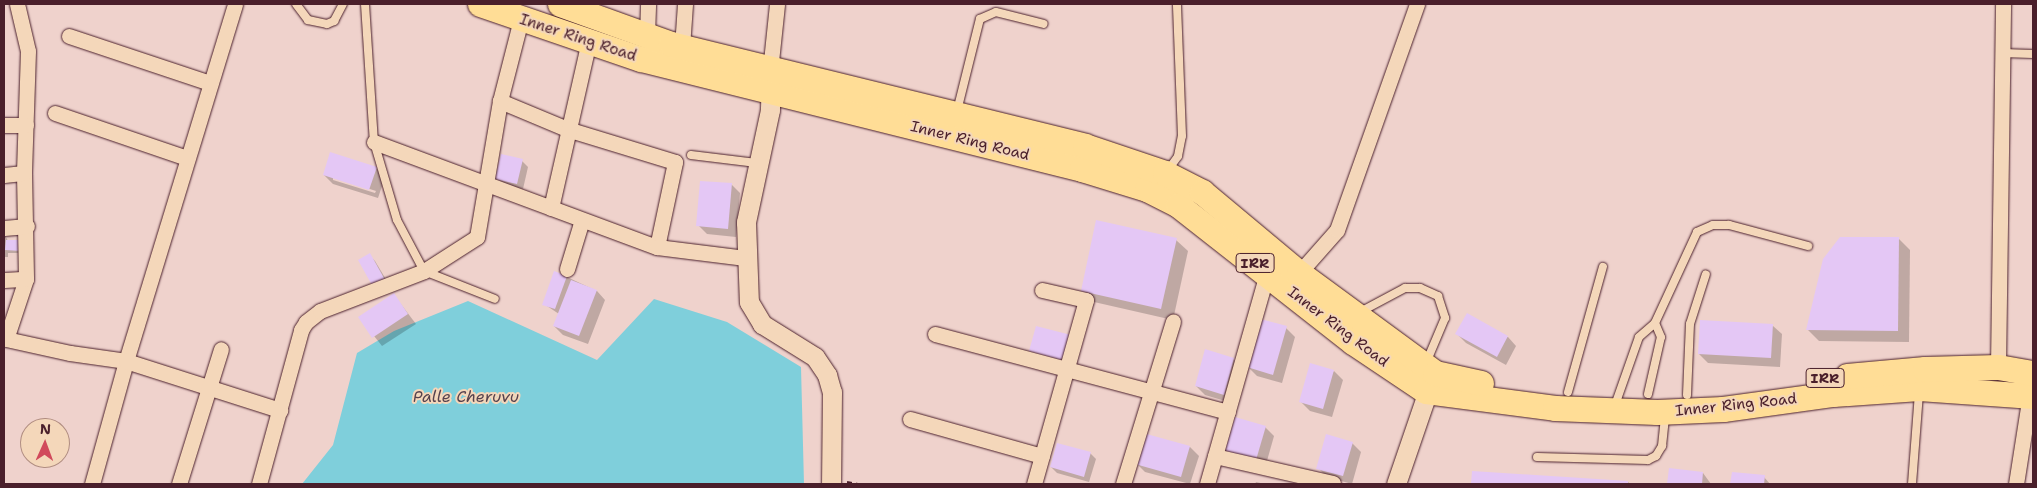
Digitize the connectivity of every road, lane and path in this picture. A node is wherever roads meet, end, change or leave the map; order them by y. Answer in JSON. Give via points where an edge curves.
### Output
{"nodes":[{"id":1,"x":17,"y":4,"type":"edge"},
{"id":2,"x":235,"y":4,"type":"edge"},
{"id":3,"x":296,"y":4,"type":"edge"},
{"id":4,"x":343,"y":4,"type":"edge"},
{"id":5,"x":364,"y":4,"type":"edge"},
{"id":6,"x":480,"y":4,"type":"edge"},
{"id":7,"x":648,"y":4,"type":"edge"},
{"id":8,"x":685,"y":4,"type":"edge"},
{"id":9,"x":777,"y":4,"type":"edge"},
{"id":10,"x":1176,"y":4,"type":"edge"},
{"id":11,"x":1417,"y":4,"type":"edge"},
{"id":12,"x":2003,"y":4,"type":"edge"},
{"id":13,"x":566,"y":5,"type":"edge"},
{"id":14,"x":605,"y":12,"type":"edge"},
{"id":15,"x":520,"y":19,"type":"junction"},
{"id":16,"x":1044,"y":24,"type":"dead end"},
{"id":17,"x":69,"y":36,"type":"dead end"},
{"id":18,"x":647,"y":36,"type":"junction"},
{"id":19,"x":589,"y":41,"type":"junction"},
{"id":20,"x":682,"y":47,"type":"junction"},
{"id":21,"x":2002,"y":53,"type":"junction"},
{"id":22,"x":2033,"y":54,"type":"edge"},
{"id":23,"x":771,"y":82,"type":"junction"},
{"id":24,"x":210,"y":83,"type":"junction"},
{"id":25,"x":500,"y":101,"type":"junction"},
{"id":26,"x":55,"y":113,"type":"dead end"},
{"id":27,"x":955,"y":115,"type":"junction"},
{"id":28,"x":4,"y":125,"type":"edge"},
{"id":29,"x":26,"y":125,"type":"junction"},
{"id":30,"x":566,"y":129,"type":"junction"},
{"id":31,"x":374,"y":142,"type":"junction"},
{"id":32,"x":691,"y":155,"type":"dead end"},
{"id":33,"x":187,"y":158,"type":"junction"},
{"id":34,"x":758,"y":163,"type":"junction"},
{"id":35,"x":24,"y":173,"type":"junction"},
{"id":36,"x":1165,"y":173,"type":"junction"},
{"id":37,"x":4,"y":174,"type":"edge"},
{"id":38,"x":486,"y":184,"type":"junction"},
{"id":39,"x":551,"y":208,"type":"junction"},
{"id":40,"x":582,"y":220,"type":"junction"},
{"id":41,"x":27,"y":226,"type":"junction"},
{"id":42,"x":4,"y":228,"type":"edge"},
{"id":43,"x":1808,"y":246,"type":"dead end"},
{"id":44,"x":657,"y":248,"type":"junction"},
{"id":45,"x":745,"y":258,"type":"junction"},
{"id":46,"x":1603,"y":267,"type":"dead end"},
{"id":47,"x":567,"y":269,"type":"dead end"},
{"id":48,"x":424,"y":270,"type":"junction"},
{"id":49,"x":1267,"y":273,"type":"junction"},
{"id":50,"x":1299,"y":273,"type":"junction"},
{"id":51,"x":1706,"y":274,"type":"dead end"},
{"id":52,"x":26,"y":279,"type":"junction"},
{"id":53,"x":4,"y":280,"type":"edge"},
{"id":54,"x":1042,"y":290,"type":"dead end"},
{"id":55,"x":495,"y":299,"type":"dead end"},
{"id":56,"x":1356,"y":314,"type":"junction"},
{"id":57,"x":1172,"y":321,"type":"dead end"},
{"id":58,"x":1655,"y":323,"type":"junction"},
{"id":59,"x":935,"y":334,"type":"dead end"},
{"id":60,"x":5,"y":340,"type":"edge"},
{"id":61,"x":221,"y":349,"type":"dead end"},
{"id":62,"x":126,"y":361,"type":"junction"},
{"id":63,"x":1998,"y":367,"type":"junction"},
{"id":64,"x":1068,"y":369,"type":"junction"},
{"id":65,"x":1428,"y":377,"type":"junction"},
{"id":66,"x":209,"y":387,"type":"junction"},
{"id":67,"x":1919,"y":388,"type":"junction"},
{"id":68,"x":2032,"y":388,"type":"edge"},
{"id":69,"x":1151,"y":390,"type":"junction"},
{"id":70,"x":1568,"y":392,"type":"junction"},
{"id":71,"x":1648,"y":394,"type":"junction"},
{"id":72,"x":1687,"y":395,"type":"junction"},
{"id":73,"x":1615,"y":402,"type":"junction"},
{"id":74,"x":280,"y":410,"type":"junction"},
{"id":75,"x":1666,"y":411,"type":"junction"},
{"id":76,"x":1228,"y":412,"type":"junction"},
{"id":77,"x":910,"y":419,"type":"dead end"},
{"id":78,"x":1042,"y":456,"type":"junction"},
{"id":79,"x":1215,"y":456,"type":"junction"},
{"id":80,"x":1538,"y":457,"type":"dead end"},
{"id":81,"x":1293,"y":479,"type":"edge"},
{"id":82,"x":1333,"y":483,"type":"dead end"},
{"id":83,"x":92,"y":484,"type":"edge"},
{"id":84,"x":180,"y":484,"type":"edge"},
{"id":85,"x":259,"y":484,"type":"edge"},
{"id":86,"x":831,"y":484,"type":"edge"},
{"id":87,"x":1034,"y":484,"type":"edge"},
{"id":88,"x":1123,"y":484,"type":"edge"},
{"id":89,"x":1207,"y":484,"type":"edge"},
{"id":90,"x":1396,"y":484,"type":"edge"},
{"id":91,"x":1912,"y":484,"type":"edge"},
{"id":92,"x":2016,"y":484,"type":"edge"}],
"edges":[{"from":1,"to":29,"type":"street","via":[[28,50]]},
{"from":2,"to":24,"type":"street"},
{"from":3,"to":4,"type":"lane","via":[[308,20],[327,24],[334,22]]},
{"from":5,"to":31,"type":"lane"},
{"from":6,"to":15,"type":"highway","name":"Inner Ring Road","number":"IRR"},
{"from":7,"to":18,"type":"street"},
{"from":8,"to":20,"type":"street"},
{"from":9,"to":23,"type":"street"},
{"from":10,"to":36,"type":"lane","via":[[1182,136],[1178,156]]},
{"from":11,"to":50,"type":"street","via":[[1337,230]]},
{"from":12,"to":21,"type":"street"},
{"from":13,"to":14,"type":"highway","name":"Inner Ring Road","number":"IRR"},
{"from":14,"to":18,"type":"highway","name":"Inner Ring Road","number":"IRR"},
{"from":15,"to":19,"type":"highway","name":"Inner Ring Road","number":"IRR"},
{"from":15,"to":25,"type":"street"},
{"from":16,"to":27,"type":"lane","via":[[996,12],[980,19]]},
{"from":17,"to":24,"type":"street"},
{"from":18,"to":20,"type":"highway","name":"Inner Ring Road","number":"IRR"},
{"from":19,"to":23,"type":"highway","name":"Inner Ring Road","number":"IRR","via":[[642,59]]},
{"from":19,"to":30,"type":"street"},
{"from":20,"to":23,"type":"highway","name":"Inner Ring Road","number":"IRR"},
{"from":21,"to":22,"type":"lane"},
{"from":21,"to":63,"type":"street"},
{"from":23,"to":27,"type":"highway","name":"Inner Ring Road","number":"IRR"},
{"from":23,"to":34,"type":"street"},
{"from":23,"to":49,"type":"highway","name":"Inner Ring Road","number":"IRR","via":[[1147,189],[1178,205]]},
{"from":24,"to":33,"type":"street"},
{"from":25,"to":30,"type":"street"},
{"from":25,"to":38,"type":"street"},
{"from":26,"to":33,"type":"street"},
{"from":27,"to":36,"type":"highway","name":"Inner Ring Road","number":"IRR","via":[[1085,146]]},
{"from":28,"to":29,"type":"street"},
{"from":29,"to":35,"type":"street"},
{"from":30,"to":39,"type":"street"},
{"from":30,"to":44,"type":"street","via":[[675,162]]},
{"from":31,"to":38,"type":"street"},
{"from":31,"to":48,"type":"lane","via":[[397,220]]},
{"from":32,"to":34,"type":"lane"},
{"from":33,"to":62,"type":"street"},
{"from":34,"to":45,"type":"street","via":[[746,222]]},
{"from":35,"to":37,"type":"street"},
{"from":35,"to":41,"type":"street"},
{"from":36,"to":50,"type":"highway","name":"Inner Ring Road","number":"IRR","via":[[1202,192]]},
{"from":38,"to":39,"type":"street"},
{"from":38,"to":48,"type":"street","via":[[477,237],[468,246]]},
{"from":39,"to":40,"type":"street"},
{"from":40,"to":44,"type":"street"},
{"from":40,"to":47,"type":"street"},
{"from":41,"to":42,"type":"street"},
{"from":41,"to":52,"type":"street"},
{"from":43,"to":58,"type":"lane","via":[[1729,226],[1713,225],[1696,232]]},
{"from":44,"to":45,"type":"street"},
{"from":45,"to":86,"type":"street","via":[[749,302],[762,324],[816,357],[827,375],[832,392]]},
{"from":46,"to":70,"type":"lane"},
{"from":48,"to":55,"type":"lane"},
{"from":48,"to":74,"type":"street","via":[[313,315],[301,330]]},
{"from":49,"to":50,"type":"street"},
{"from":49,"to":65,"type":"highway","name":"Inner Ring Road","number":"IRR","via":[[1353,342]]},
{"from":49,"to":76,"type":"street"},
{"from":50,"to":56,"type":"highway","name":"Inner Ring Road","number":"IRR"},
{"from":51,"to":72,"type":"lane","via":[[1690,324]]},
{"from":52,"to":53,"type":"street"},
{"from":52,"to":60,"type":"street"},
{"from":54,"to":64,"type":"street","via":[[1086,300]]},
{"from":56,"to":65,"type":"highway","name":"Inner Ring Road","number":"IRR"},
{"from":56,"to":65,"type":"lane","via":[[1405,288],[1420,288],[1438,296],[1446,318]]},
{"from":57,"to":69,"type":"street"},
{"from":58,"to":71,"type":"lane","via":[[1661,337]]},
{"from":58,"to":73,"type":"lane","via":[[1639,337]]},
{"from":59,"to":64,"type":"street"},
{"from":60,"to":62,"type":"street"},
{"from":61,"to":66,"type":"street"},
{"from":62,"to":66,"type":"street"},
{"from":62,"to":83,"type":"street"},
{"from":63,"to":68,"type":"highway","name":"Inner Ring Road","number":"IRR"},
{"from":63,"to":72,"type":"highway","name":"Inner Ring Road","number":"IRR","via":[[1925,369]]},
{"from":64,"to":69,"type":"street"},
{"from":64,"to":78,"type":"street"},
{"from":65,"to":70,"type":"highway","name":"Inner Ring Road","number":"IRR"},
{"from":65,"to":73,"type":"highway","name":"Inner Ring Road","number":"IRR","via":[[1555,408]]},
{"from":65,"to":90,"type":"street"},
{"from":66,"to":74,"type":"street"},
{"from":66,"to":84,"type":"street"},
{"from":67,"to":68,"type":"highway","name":"Inner Ring Road","number":"IRR"},
{"from":67,"to":75,"type":"highway","name":"Inner Ring Road","number":"IRR","via":[[1833,394],[1723,409]]},
{"from":67,"to":91,"type":"lane"},
{"from":68,"to":92,"type":"street"},
{"from":69,"to":76,"type":"street"},
{"from":69,"to":88,"type":"street"},
{"from":70,"to":73,"type":"highway","name":"Inner Ring Road","number":"IRR"},
{"from":71,"to":72,"type":"highway","name":"Inner Ring Road","number":"IRR"},
{"from":71,"to":73,"type":"highway","name":"Inner Ring Road","number":"IRR"},
{"from":73,"to":75,"type":"highway","name":"Inner Ring Road","number":"IRR"},
{"from":74,"to":85,"type":"street"},
{"from":75,"to":80,"type":"lane","via":[[1662,446],[1656,456],[1648,460]]},
{"from":76,"to":79,"type":"street"},
{"from":77,"to":78,"type":"street"},
{"from":78,"to":87,"type":"street"},
{"from":79,"to":81,"type":"street"},
{"from":79,"to":89,"type":"street"},
{"from":81,"to":82,"type":"street"}]}
